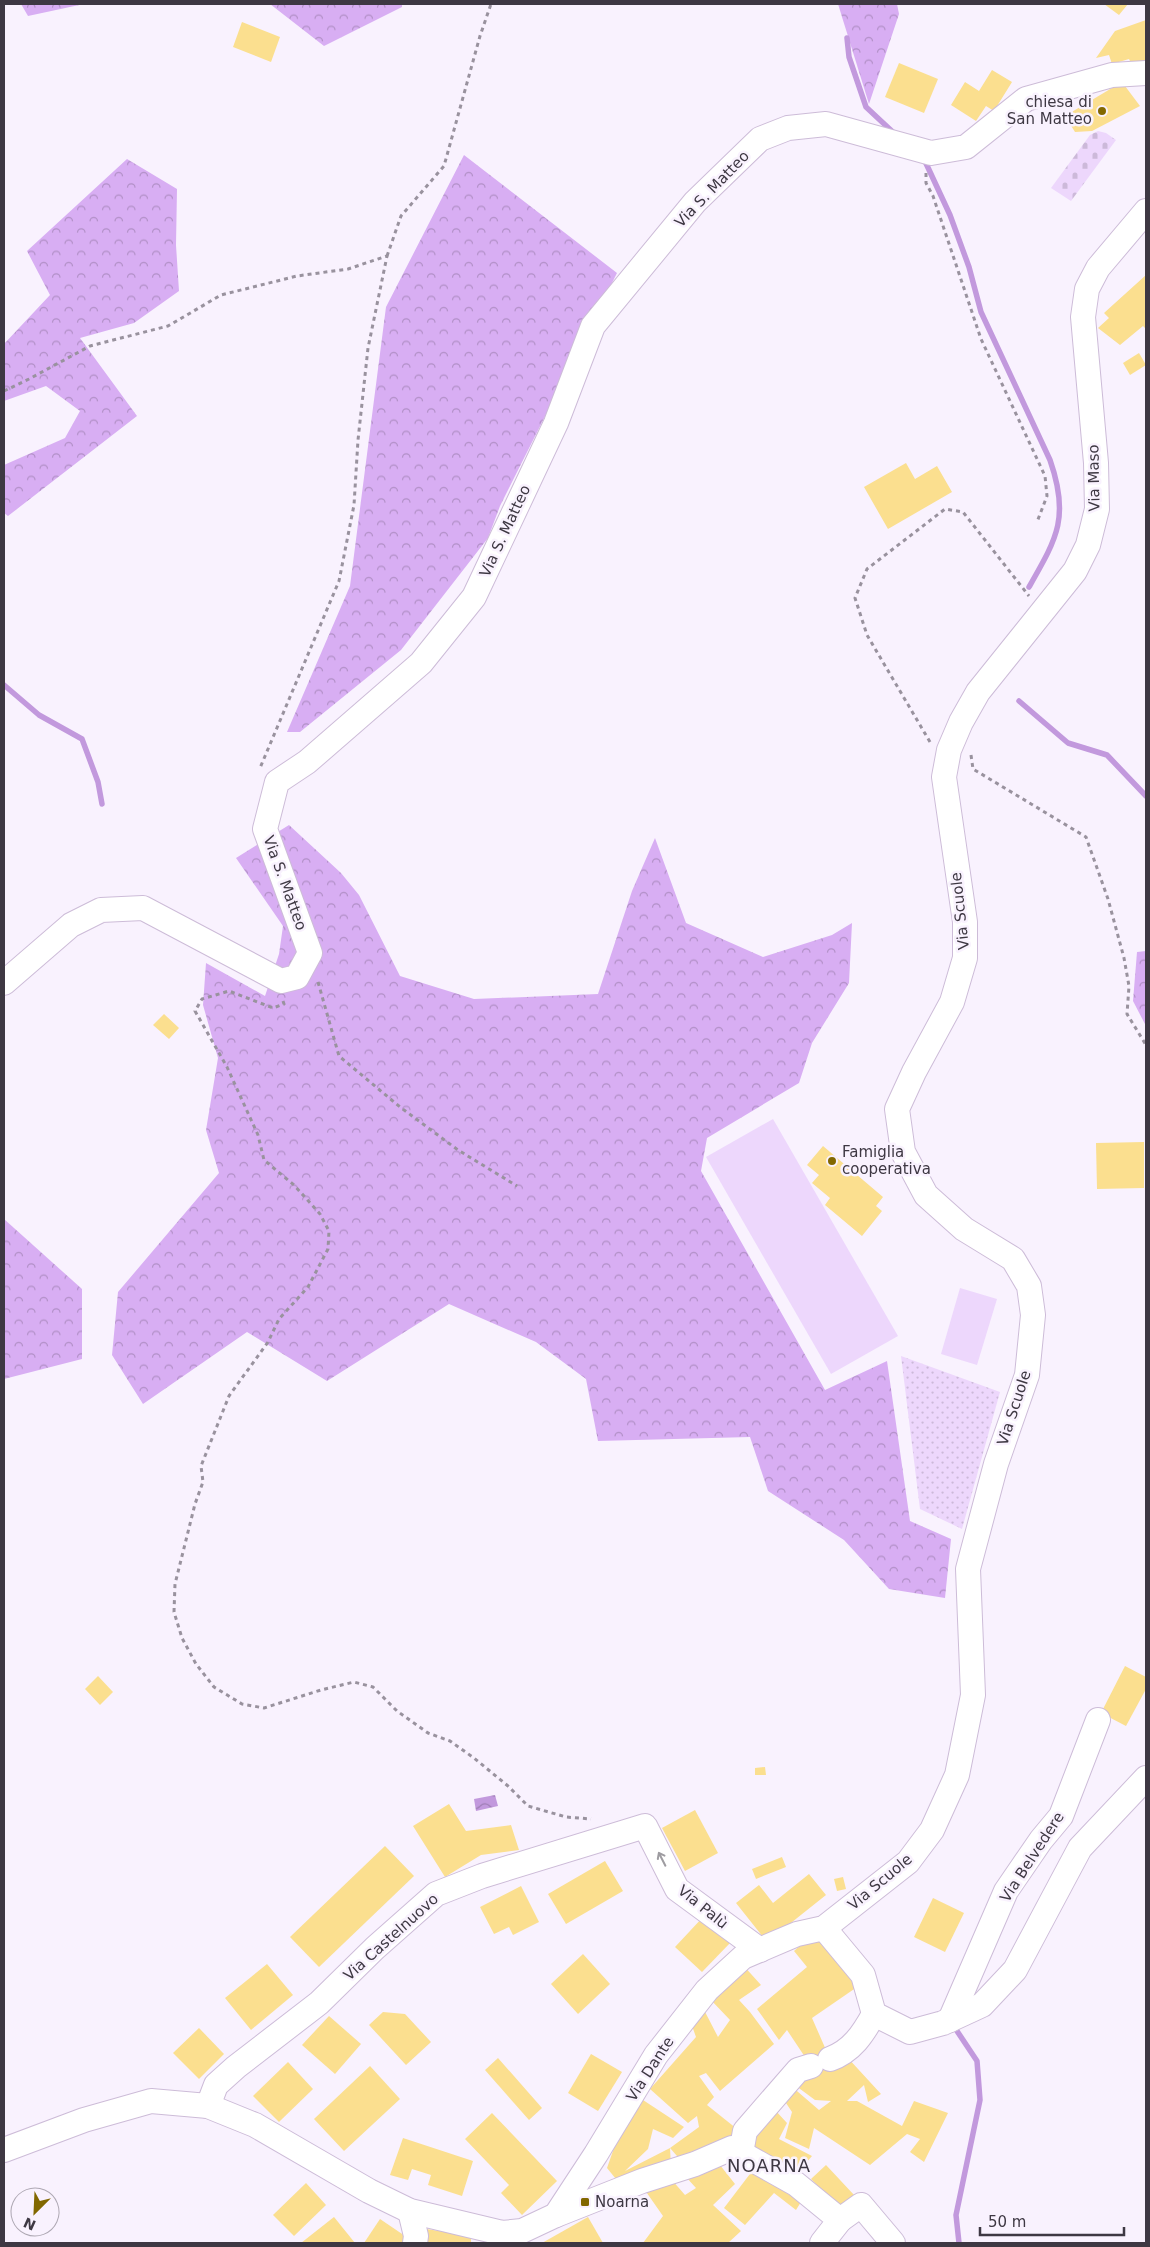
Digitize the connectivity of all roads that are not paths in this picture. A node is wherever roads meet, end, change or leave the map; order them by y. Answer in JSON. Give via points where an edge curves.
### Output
{"nodes":[{"id":1,"x":1146,"y":73,"type":"edge"},
{"id":2,"x":1146,"y":211,"type":"edge"},
{"id":3,"x":956,"y":754,"type":"joint"},
{"id":4,"x":4,"y":983,"type":"edge"},
{"id":5,"x":1098,"y":1720,"type":"dead end"},
{"id":6,"x":1146,"y":1778,"type":"edge"},
{"id":7,"x":645,"y":1826,"type":"joint"},
{"id":8,"x":824,"y":1928,"type":"junction"},
{"id":9,"x":760,"y":1950,"type":"junction"},
{"id":10,"x":874,"y":2014,"type":"junction"},
{"id":11,"x":950,"y":2020,"type":"junction"},
{"id":12,"x":208,"y":2106,"type":"junction"},
{"id":13,"x":4,"y":2150,"type":"edge"},
{"id":14,"x":737,"y":2150,"type":"junction"},
{"id":15,"x":410,"y":2211,"type":"junction"},
{"id":16,"x":556,"y":2215,"type":"junction"},
{"id":17,"x":840,"y":2220,"type":"junction"},
{"id":18,"x":498,"y":2238,"type":"edge"},
{"id":19,"x":415,"y":2243,"type":"edge"},
{"id":20,"x":822,"y":2243,"type":"edge"},
{"id":21,"x":893,"y":2243,"type":"edge"}],
"edges":[{"from":1,"to":4,"type":"street","name":"Via S. Matteo","via":[[1112,75],[1026,99],[966,147],[932,154],[826,124],[788,128],[760,139],[695,202],[593,326],[556,423],[474,597],[420,663],[307,762],[277,782],[266,829],[310,953],[297,977],[281,981],[143,908],[100,910],[72,924]]},
{"from":2,"to":3,"type":"street","name":"Via Maso","via":[[1098,268],[1087,289],[1082,317],[1096,463],[1097,509],[1088,545],[1075,571],[978,692],[961,722]]},
{"from":3,"to":8,"type":"street","name":"Via Scuole","via":[[944,777],[965,922],[965,958],[952,1002],[897,1110],[903,1152],[926,1195],[964,1229],[1013,1259],[1029,1286],[1033,1315],[1027,1375],[996,1464],[968,1569],[973,1695],[957,1775],[932,1830],[908,1862]]},
{"from":5,"to":11,"type":"street","name":"Via Belvedere","via":[[1061,1816],[1040,1840],[1006,1891]]},
{"from":6,"to":11,"type":"street","via":[[1080,1848],[1015,1970],[982,2005]]},
{"from":9,"to":7,"type":"street","name":"Via Palù","one_way":true,"via":[[677,1889]]},
{"from":7,"to":12,"type":"street","name":"Via Castelnuovo","via":[[482,1876],[436,1894],[318,2003],[216,2085]]},
{"from":8,"to":9,"type":"street","name":"Via Dante","via":[[797,1934]]},
{"from":8,"to":10,"type":"street","via":[[863,1975]]},
{"from":9,"to":16,"type":"street","name":"Via Dante","via":[[743,1957],[707,1990],[656,2055]]},
{"from":10,"to":11,"type":"street","via":[[910,2032]]},
{"from":10,"to":14,"type":"street","via":[[859,2041],[838,2056],[798,2070],[745,2131]]},
{"from":12,"to":13,"type":"street","via":[[151,2100],[84,2120]]},
{"from":12,"to":15,"type":"street","via":[[255,2125]]},
{"from":14,"to":16,"type":"street"},
{"from":14,"to":17,"type":"street","via":[[796,2184]]},
{"from":15,"to":18,"type":"street"},
{"from":15,"to":19,"type":"street"},
{"from":16,"to":18,"type":"street"},
{"from":17,"to":20,"type":"street"},
{"from":17,"to":21,"type":"street","via":[[861,2205]]}]}
